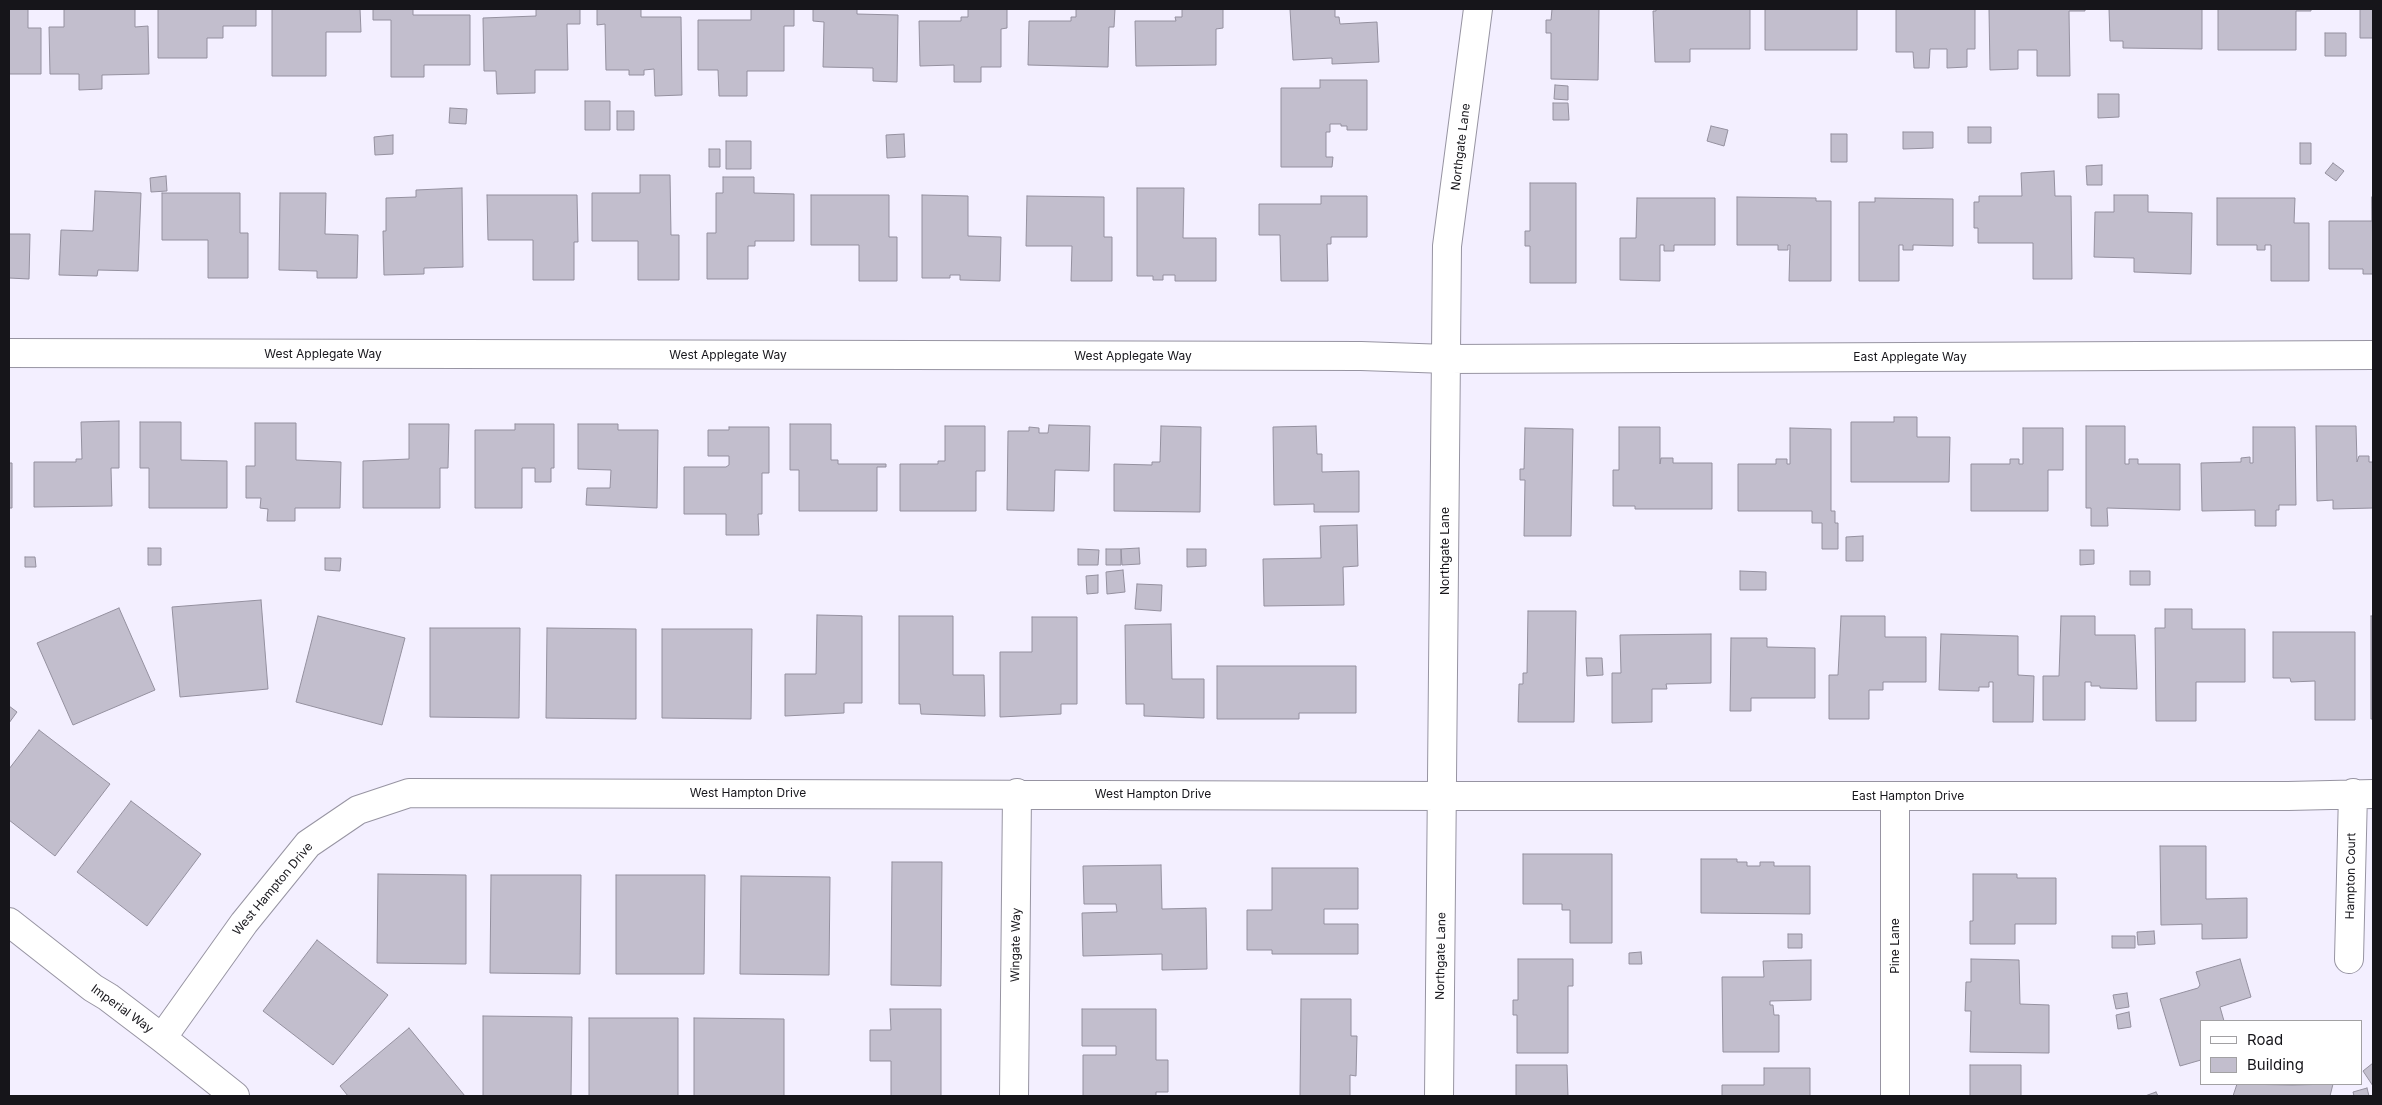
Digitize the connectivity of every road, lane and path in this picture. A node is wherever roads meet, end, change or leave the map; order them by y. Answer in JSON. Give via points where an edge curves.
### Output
{"nodes":[{"id":1,"x":1478,"y":9,"type":"edge"},
{"id":2,"x":9,"y":353,"type":"edge"},
{"id":3,"x":2373,"y":356,"type":"edge"},
{"id":4,"x":1447,"y":359,"type":"junction"},
{"id":5,"x":1017,"y":793,"type":"junction"},
{"id":6,"x":2363,"y":794,"type":"edge"},
{"id":7,"x":1444,"y":796,"type":"junction"},
{"id":8,"x":1894,"y":796,"type":"junction"},
{"id":9,"x":9,"y":922,"type":"edge"},
{"id":10,"x":2349,"y":959,"type":"dead end"},
{"id":11,"x":162,"y":1038,"type":"junction"},
{"id":12,"x":235,"y":1096,"type":"edge"},
{"id":13,"x":1014,"y":1096,"type":"edge"},
{"id":14,"x":1439,"y":1096,"type":"edge"},
{"id":15,"x":1894,"y":1096,"type":"edge"}],
"edges":[{"from":1,"to":4,"type":"street","name":"Northgate Lane","via":[[1447,246]]},
{"from":2,"to":4,"type":"street","name":"West Applegate Way","via":[[1361,356]]},
{"from":3,"to":4,"type":"street","name":"East Applegate Way"},
{"from":4,"to":7,"type":"street","name":"Northgate Lane"},
{"from":5,"to":7,"type":"street","name":"West Hampton Drive"},
{"from":5,"to":11,"type":"street","name":"West Hampton Drive","via":[[408,793],[358,810],[308,844],[244,922]]},
{"from":5,"to":13,"type":"street","name":"Wingate Way"},
{"from":6,"to":8,"type":"street","name":"East Hampton Drive"},
{"from":6,"to":10,"type":"street","name":"Hampton Court"},
{"from":7,"to":8,"type":"street","name":"East Hampton Drive"},
{"from":7,"to":14,"type":"street","name":"Northgate Lane"},
{"from":8,"to":15,"type":"street","name":"Pine Lane"},
{"from":9,"to":11,"type":"street","name":"Imperial Way"},
{"from":11,"to":12,"type":"street","name":"Imperial Way"}]}
